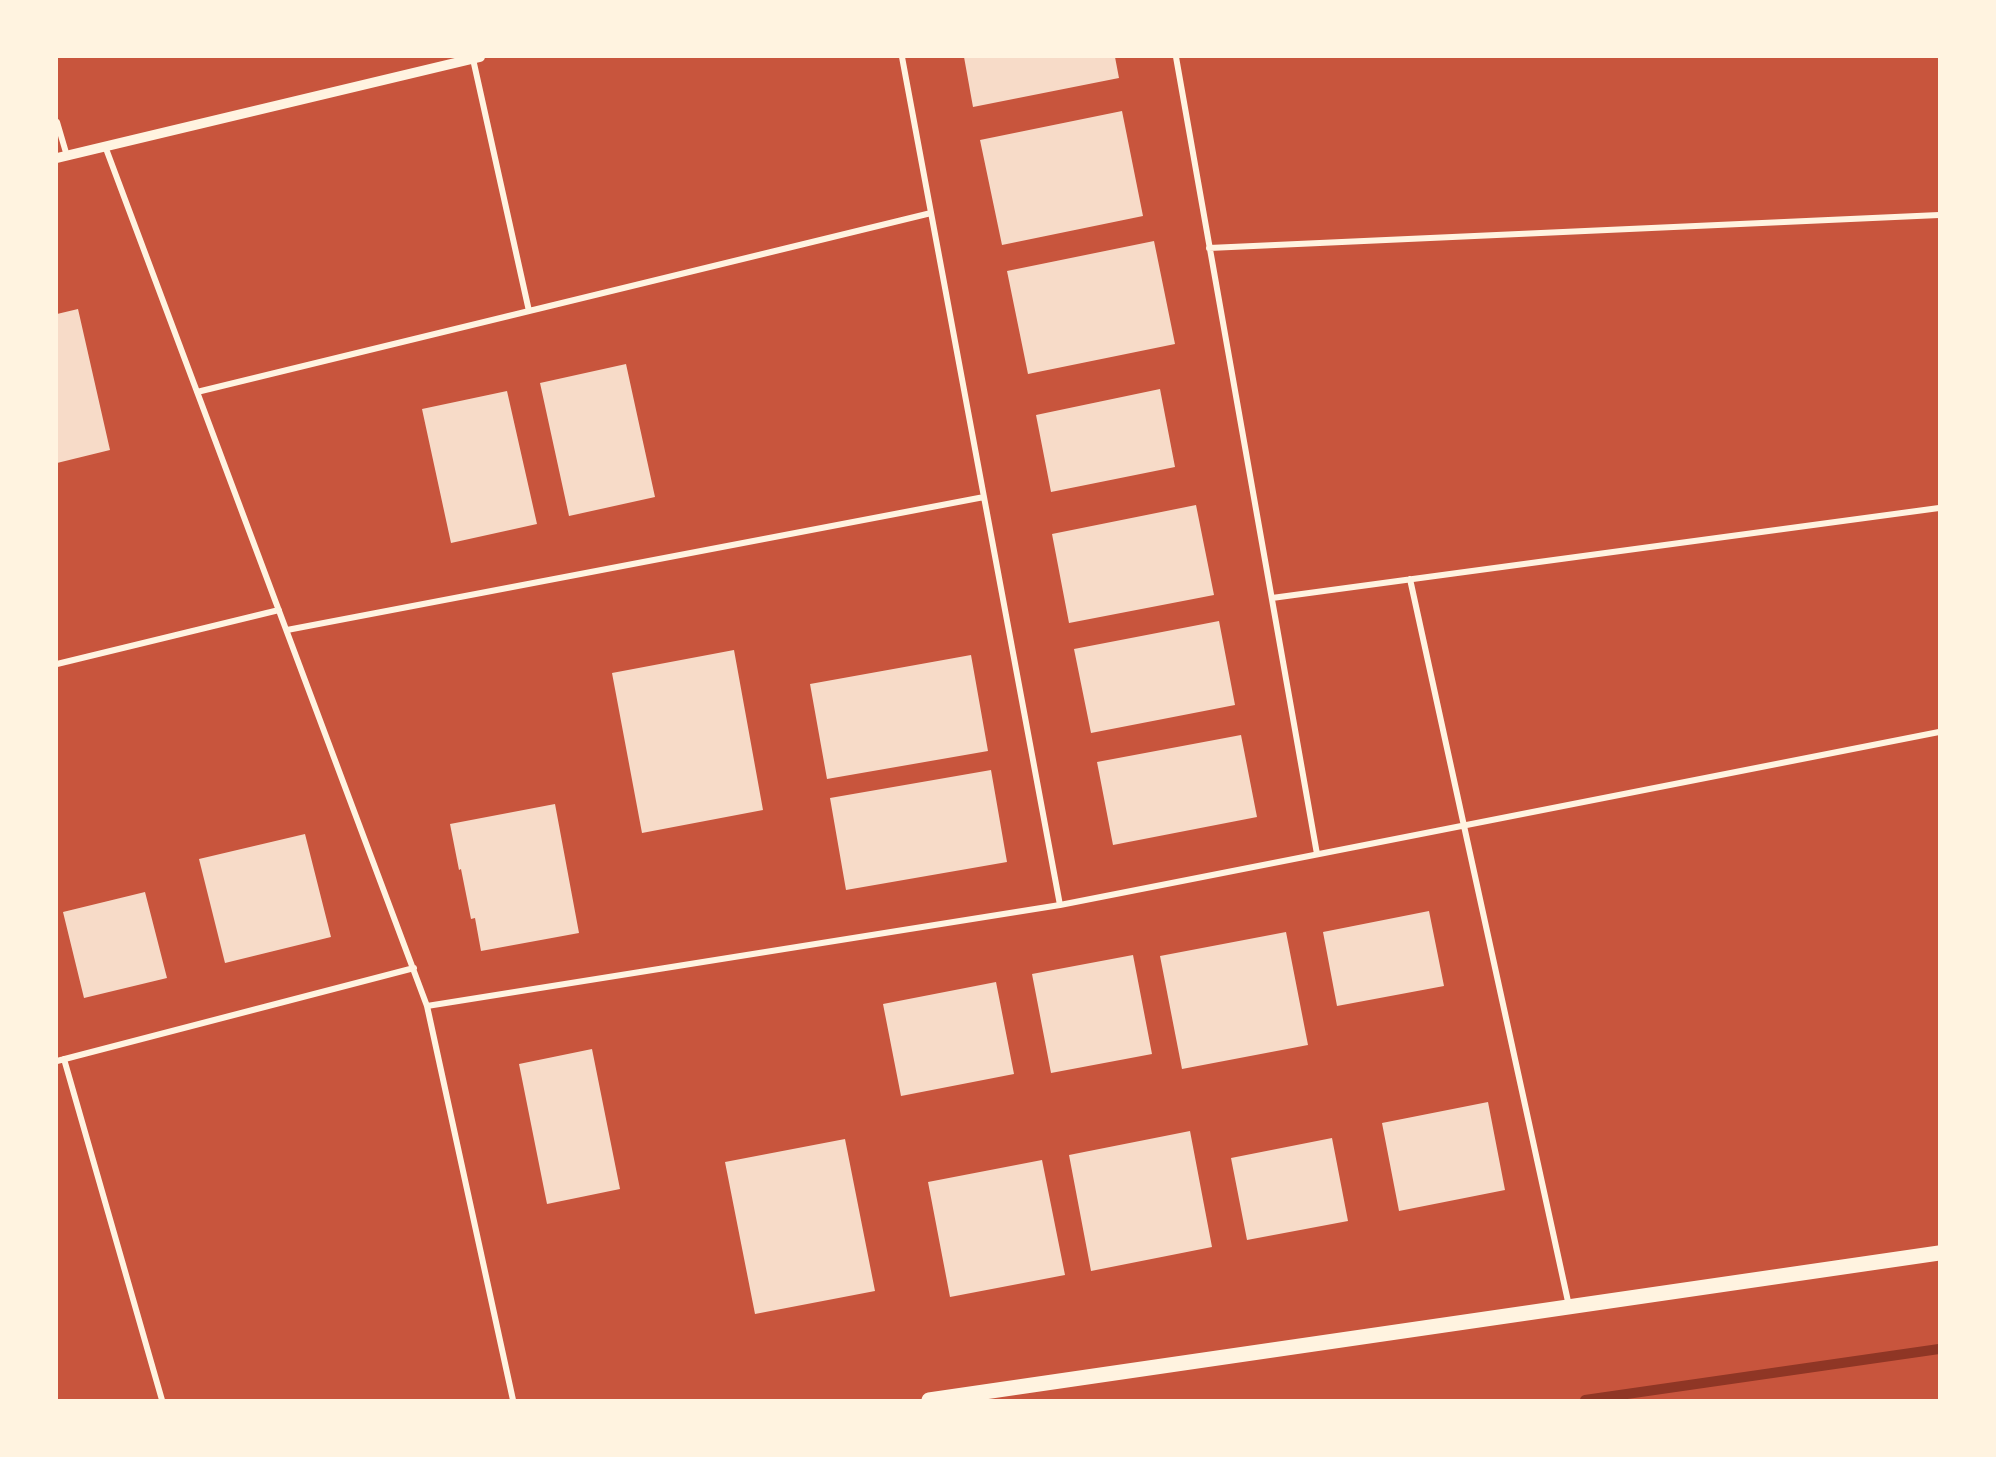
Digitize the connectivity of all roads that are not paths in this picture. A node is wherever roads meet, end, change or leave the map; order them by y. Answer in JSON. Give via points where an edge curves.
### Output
{"nodes":[{"id":1,"x":902,"y":57,"type":"edge"},
{"id":2,"x":1176,"y":57,"type":"edge"},
{"id":3,"x":476,"y":58,"type":"edge"},
{"id":4,"x":57,"y":122,"type":"edge"},
{"id":5,"x":105,"y":146,"type":"junction"},
{"id":6,"x":62,"y":157,"type":"edge"},
{"id":7,"x":931,"y":213,"type":"junction"},
{"id":8,"x":1939,"y":215,"type":"edge"},
{"id":9,"x":1209,"y":248,"type":"junction"},
{"id":10,"x":529,"y":311,"type":"junction"},
{"id":11,"x":197,"y":392,"type":"junction"},
{"id":12,"x":984,"y":497,"type":"junction"},
{"id":13,"x":1939,"y":508,"type":"edge"},
{"id":14,"x":1410,"y":579,"type":"junction"},
{"id":15,"x":1272,"y":598,"type":"junction"},
{"id":16,"x":279,"y":610,"type":"junction"},
{"id":17,"x":286,"y":630,"type":"junction"},
{"id":18,"x":57,"y":664,"type":"edge"},
{"id":19,"x":1939,"y":732,"type":"edge"},
{"id":20,"x":1463,"y":826,"type":"junction"},
{"id":21,"x":1317,"y":854,"type":"junction"},
{"id":22,"x":1060,"y":905,"type":"junction"},
{"id":23,"x":414,"y":968,"type":"junction"},
{"id":24,"x":428,"y":1006,"type":"junction"},
{"id":25,"x":60,"y":1060,"type":"edge"},
{"id":26,"x":1939,"y":1253,"type":"edge"},
{"id":27,"x":1569,"y":1306,"type":"junction"},
{"id":28,"x":162,"y":1400,"type":"edge"},
{"id":29,"x":513,"y":1400,"type":"edge"},
{"id":30,"x":929,"y":1400,"type":"edge"}],
"edges":[{"from":1,"to":7,"type":"street"},
{"from":2,"to":9,"type":"street"},
{"from":3,"to":5,"type":"street"},
{"from":3,"to":10,"type":"street"},
{"from":4,"to":6,"type":"street"},
{"from":5,"to":6,"type":"street"},
{"from":5,"to":11,"type":"street"},
{"from":7,"to":10,"type":"street"},
{"from":7,"to":12,"type":"street"},
{"from":8,"to":9,"type":"street"},
{"from":9,"to":15,"type":"street"},
{"from":10,"to":11,"type":"street"},
{"from":11,"to":16,"type":"street"},
{"from":12,"to":17,"type":"street"},
{"from":12,"to":22,"type":"street"},
{"from":13,"to":14,"type":"street"},
{"from":14,"to":15,"type":"street"},
{"from":14,"to":20,"type":"street"},
{"from":15,"to":21,"type":"street"},
{"from":16,"to":17,"type":"street"},
{"from":16,"to":18,"type":"street"},
{"from":17,"to":23,"type":"street"},
{"from":19,"to":20,"type":"street"},
{"from":20,"to":21,"type":"street"},
{"from":20,"to":27,"type":"street"},
{"from":21,"to":22,"type":"street"},
{"from":22,"to":24,"type":"street"},
{"from":23,"to":24,"type":"street"},
{"from":23,"to":25,"type":"street"},
{"from":24,"to":29,"type":"street"},
{"from":25,"to":28,"type":"street"},
{"from":26,"to":27,"type":"main road"},
{"from":27,"to":30,"type":"main road"}]}
